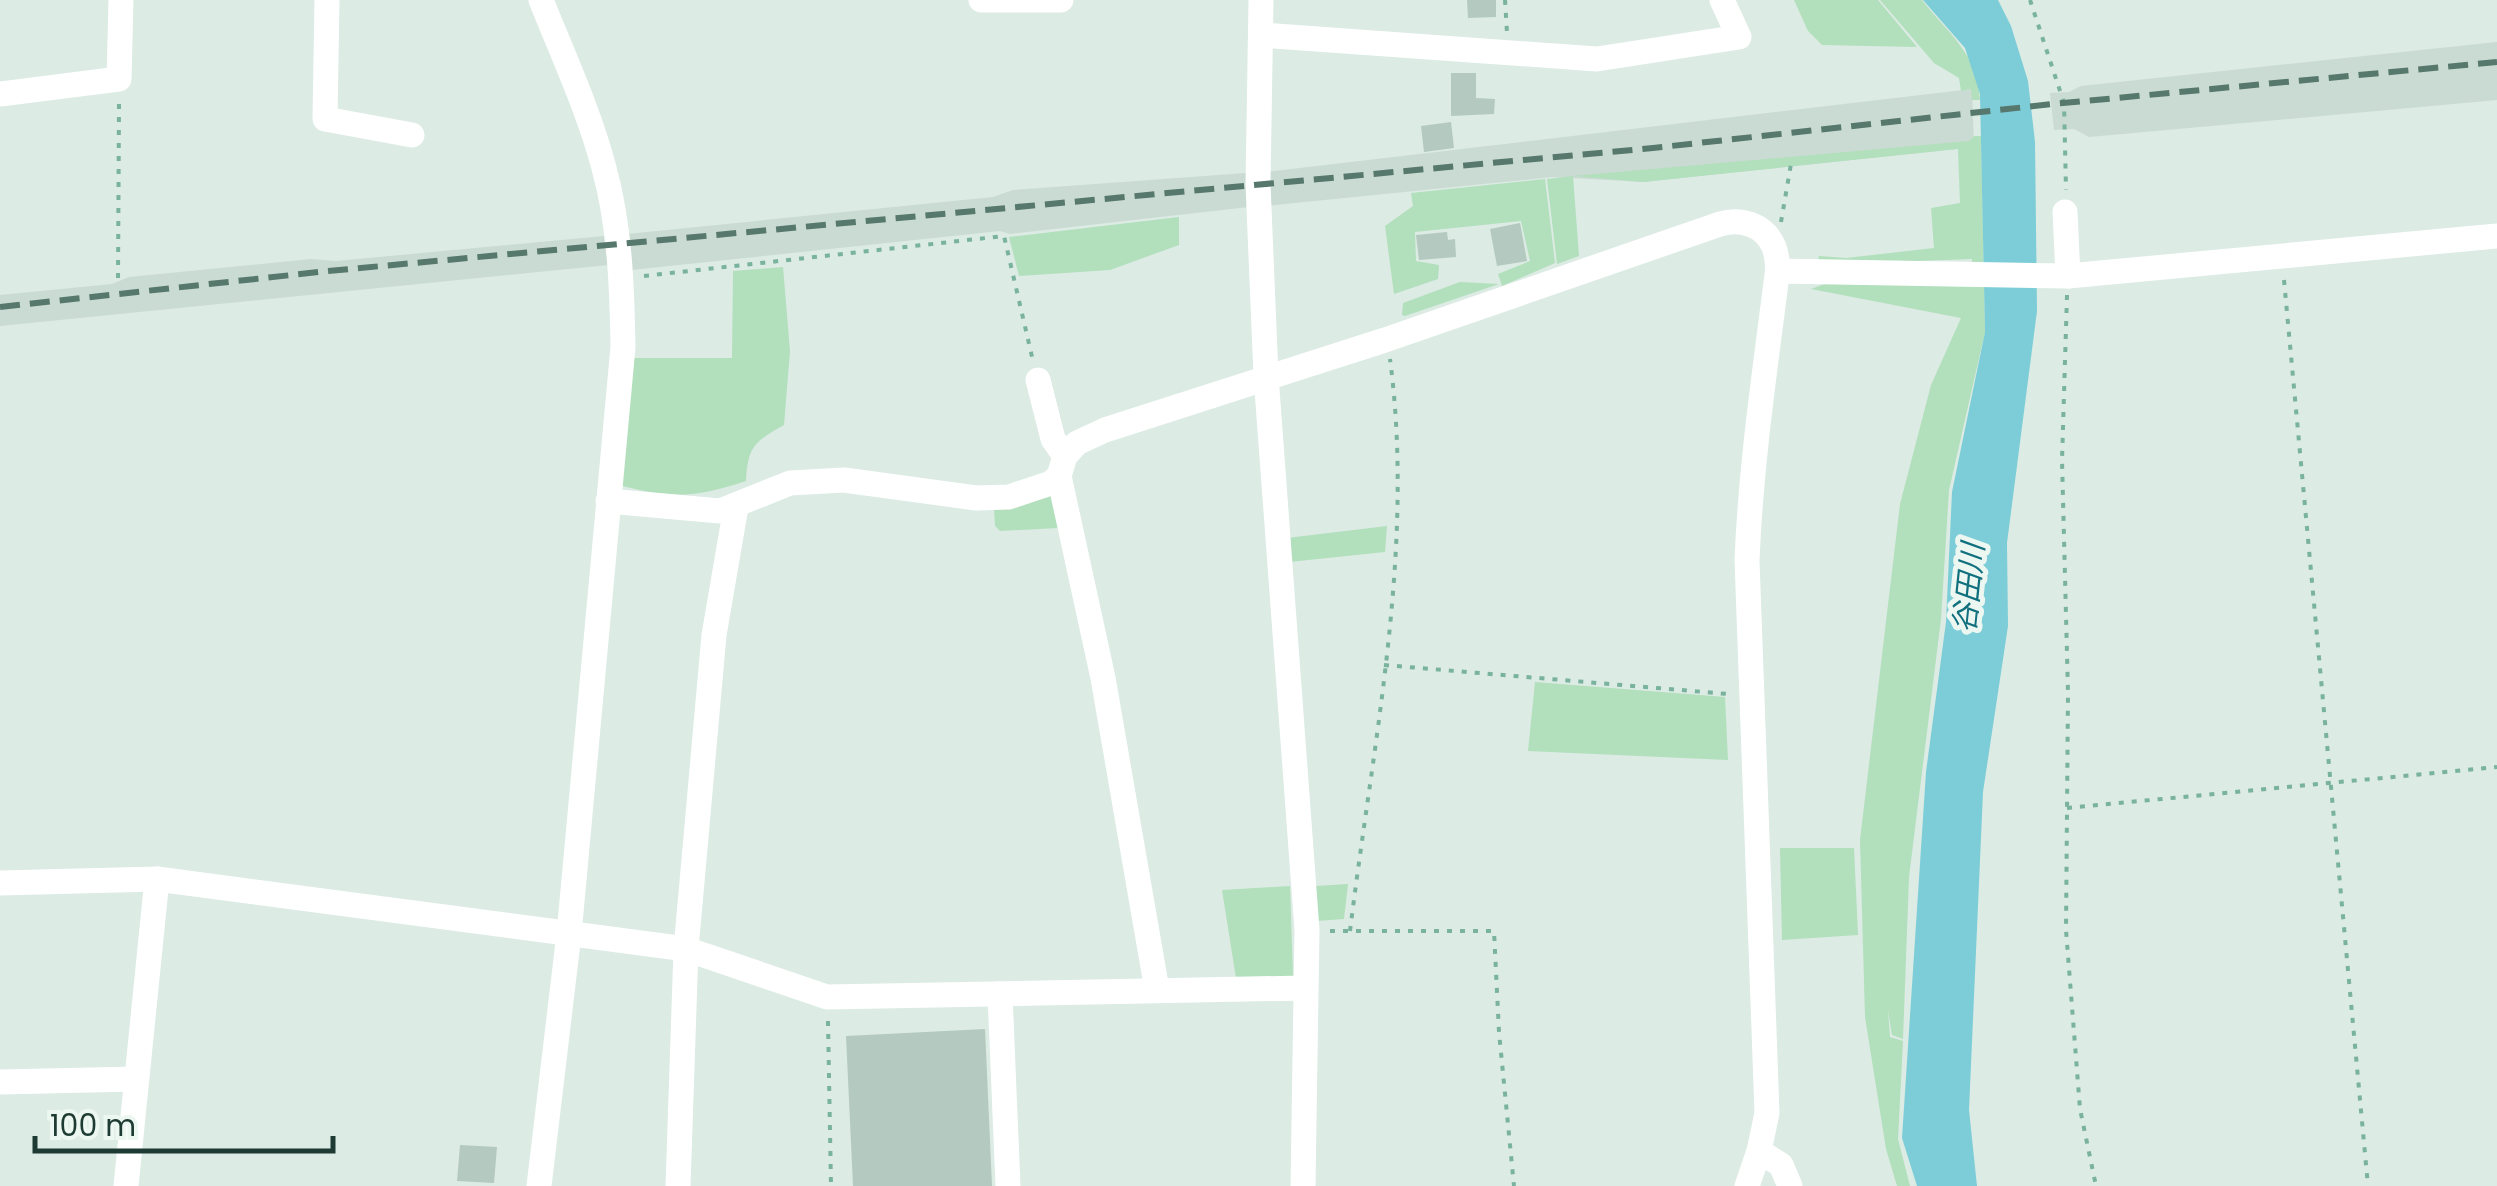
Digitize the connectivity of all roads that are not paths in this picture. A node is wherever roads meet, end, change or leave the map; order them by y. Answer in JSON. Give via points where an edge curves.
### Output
{"nodes":[{"id":1,"x":122,"y":0,"type":"edge"},
{"id":2,"x":327,"y":0,"type":"edge"},
{"id":3,"x":541,"y":0,"type":"edge"},
{"id":4,"x":981,"y":0,"type":"edge"},
{"id":5,"x":1061,"y":0,"type":"edge"},
{"id":6,"x":1261,"y":0,"type":"edge"},
{"id":7,"x":1722,"y":0,"type":"edge"},
{"id":8,"x":1261,"y":35,"type":"junction"},
{"id":9,"x":0,"y":94,"type":"edge"},
{"id":10,"x":412,"y":135,"type":"dead end"},
{"id":11,"x":2065,"y":212,"type":"road end"},
{"id":12,"x":2497,"y":236,"type":"edge"},
{"id":13,"x":1778,"y":270,"type":"junction"},
{"id":14,"x":2064,"y":276,"type":"junction"},
{"id":15,"x":1266,"y":376,"type":"junction"},
{"id":16,"x":1038,"y":380,"type":"road end"},
{"id":17,"x":1062,"y":466,"type":"junction"},
{"id":18,"x":608,"y":501,"type":"junction"},
{"id":19,"x":736,"y":508,"type":"junction"},
{"id":20,"x":157,"y":878,"type":"junction"},
{"id":21,"x":0,"y":882,"type":"edge"},
{"id":22,"x":569,"y":934,"type":"junction"},
{"id":23,"x":686,"y":949,"type":"junction"},
{"id":24,"x":1305,"y":988,"type":"junction"},
{"id":25,"x":1157,"y":990,"type":"junction"},
{"id":26,"x":1000,"y":994,"type":"junction"},
{"id":27,"x":136,"y":1080,"type":"junction"},
{"id":28,"x":0,"y":1082,"type":"edge"},
{"id":29,"x":1759,"y":1151,"type":"junction"},
{"id":30,"x":126,"y":1186,"type":"edge"},
{"id":31,"x":539,"y":1186,"type":"edge"},
{"id":32,"x":678,"y":1186,"type":"edge"},
{"id":33,"x":1008,"y":1186,"type":"edge"},
{"id":34,"x":1303,"y":1186,"type":"edge"},
{"id":35,"x":1747,"y":1186,"type":"edge"},
{"id":36,"x":1790,"y":1186,"type":"edge"}],
"edges":[{"from":1,"to":9,"type":"street","via":[[120,79]]},
{"from":2,"to":10,"type":"street","via":[[325,119]]},
{"from":3,"to":18,"type":"street","via":[[604,168],[621,279],[623,347]]},
{"from":4,"to":5,"type":"street"},
{"from":6,"to":8,"type":"street"},
{"from":7,"to":8,"type":"street","via":[[1738,36],[1597,59]]},
{"from":8,"to":15,"type":"street","via":[[1258,184]]},
{"from":11,"to":14,"type":"street"},
{"from":12,"to":14,"type":"street"},
{"from":13,"to":14,"type":"street"},
{"from":13,"to":15,"type":"street","via":[[1767,236],[1732,221]]},
{"from":13,"to":29,"type":"street","via":[[1755,433],[1748,560],[1767,1084]]},
{"from":15,"to":17,"type":"street","via":[[1105,430],[1077,443]]},
{"from":15,"to":24,"type":"street","via":[[1308,930]]},
{"from":16,"to":17,"type":"street"},
{"from":17,"to":19,"type":"street","via":[[1051,484],[1009,497],[844,480],[790,483]]},
{"from":17,"to":25,"type":"street"},
{"from":18,"to":19,"type":"street"},
{"from":18,"to":22,"type":"street"},
{"from":19,"to":23,"type":"street","via":[[714,634]]},
{"from":20,"to":21,"type":"street"},
{"from":20,"to":22,"type":"street"},
{"from":20,"to":27,"type":"street"},
{"from":22,"to":23,"type":"street"},
{"from":22,"to":31,"type":"street"},
{"from":23,"to":26,"type":"street","via":[[828,997]]},
{"from":23,"to":32,"type":"street"},
{"from":24,"to":25,"type":"street"},
{"from":24,"to":34,"type":"street"},
{"from":25,"to":26,"type":"street"},
{"from":26,"to":33,"type":"street"},
{"from":27,"to":28,"type":"street"},
{"from":27,"to":30,"type":"street"},
{"from":29,"to":35,"type":"street"},
{"from":29,"to":36,"type":"street","via":[[1782,1166]]}]}
